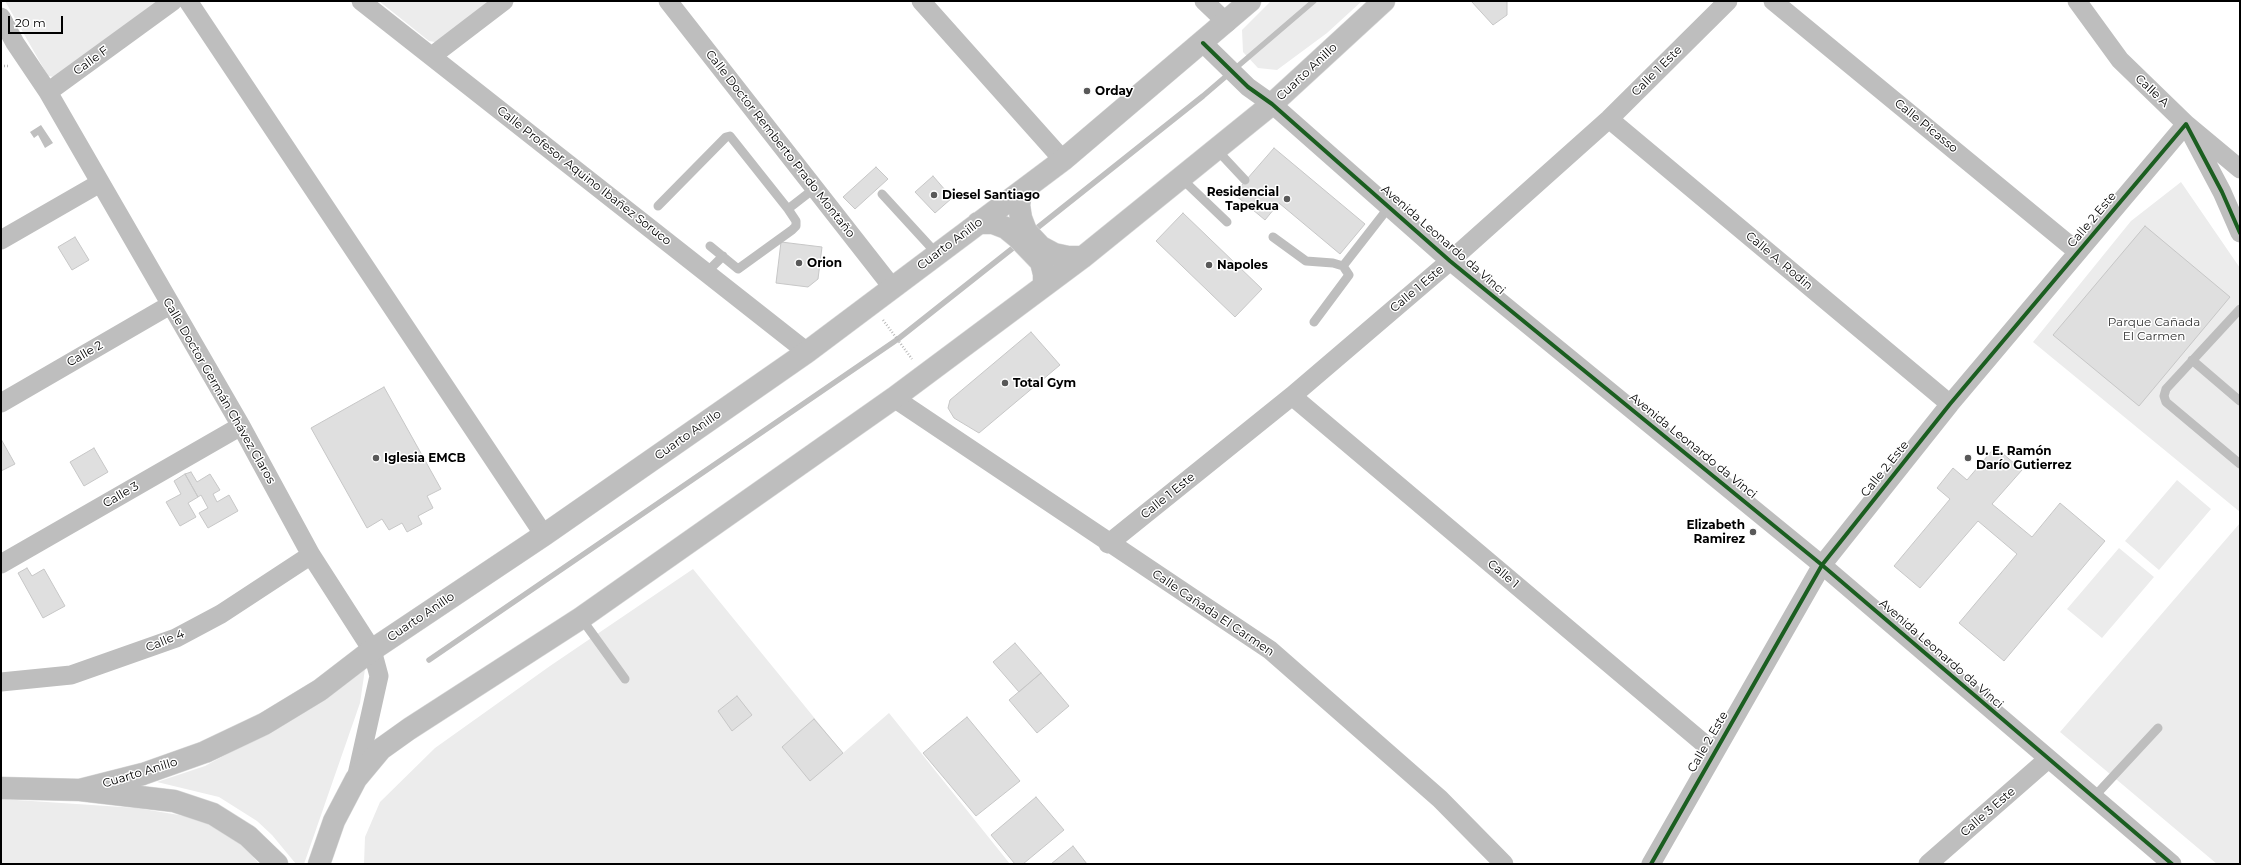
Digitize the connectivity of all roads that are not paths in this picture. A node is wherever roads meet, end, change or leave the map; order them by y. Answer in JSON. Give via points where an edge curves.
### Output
{"nodes":[{"id":1,"x":173,"y":1,"type":"edge"},
{"id":2,"x":188,"y":1,"type":"edge"},
{"id":3,"x":361,"y":1,"type":"edge"},
{"id":4,"x":504,"y":1,"type":"edge"},
{"id":5,"x":668,"y":1,"type":"edge"},
{"id":6,"x":921,"y":1,"type":"edge"},
{"id":7,"x":1204,"y":1,"type":"edge"},
{"id":8,"x":1250,"y":1,"type":"edge"},
{"id":9,"x":1384,"y":1,"type":"edge"},
{"id":10,"x":1728,"y":1,"type":"edge"},
{"id":11,"x":1773,"y":1,"type":"edge"},
{"id":12,"x":2076,"y":1,"type":"edge"},
{"id":13,"x":1,"y":17,"type":"edge"},
{"id":14,"x":1227,"y":23,"type":"junction"},
{"id":15,"x":1203,"y":43,"type":"junction"},
{"id":16,"x":8,"y":47,"type":"edge"},
{"id":17,"x":432,"y":56,"type":"junction"},
{"id":18,"x":48,"y":92,"type":"junction"},
{"id":19,"x":1272,"y":104,"type":"junction"},
{"id":20,"x":1609,"y":119,"type":"junction"},
{"id":21,"x":2186,"y":124,"type":"junction"},
{"id":22,"x":1216,"y":149,"type":"junction"},
{"id":23,"x":1063,"y":160,"type":"junction"},
{"id":24,"x":2240,"y":169,"type":"edge"},
{"id":25,"x":1181,"y":178,"type":"junction"},
{"id":26,"x":1245,"y":180,"type":"dead end"},
{"id":27,"x":100,"y":183,"type":"junction"},
{"id":28,"x":815,"y":188,"type":"junction"},
{"id":29,"x":1021,"y":192,"type":"junction"},
{"id":30,"x":882,"y":194,"type":"dead end"},
{"id":31,"x":658,"y":206,"type":"dead end"},
{"id":32,"x":1389,"y":207,"type":"junction"},
{"id":33,"x":788,"y":209,"type":"junction"},
{"id":34,"x":1227,"y":222,"type":"dead end"},
{"id":35,"x":978,"y":223,"type":"junction"},
{"id":36,"x":2240,"y":233,"type":"edge"},
{"id":37,"x":1022,"y":234,"type":"junction"},
{"id":38,"x":1273,"y":237,"type":"dead end"},
{"id":39,"x":1,"y":240,"type":"edge"},
{"id":40,"x":710,"y":246,"type":"dead end"},
{"id":41,"x":1037,"y":250,"type":"junction"},
{"id":42,"x":2078,"y":252,"type":"junction"},
{"id":43,"x":936,"y":254,"type":"junction"},
{"id":44,"x":723,"y":256,"type":"junction"},
{"id":45,"x":1083,"y":257,"type":"junction"},
{"id":46,"x":1450,"y":261,"type":"junction"},
{"id":47,"x":1343,"y":266,"type":"junction"},
{"id":48,"x":706,"y":273,"type":"junction"},
{"id":49,"x":1044,"y":286,"type":"junction"},
{"id":50,"x":892,"y":287,"type":"junction"},
{"id":51,"x":170,"y":305,"type":"junction"},
{"id":52,"x":2240,"y":309,"type":"edge"},
{"id":53,"x":1314,"y":322,"type":"dead end"},
{"id":54,"x":807,"y":352,"type":"junction"},
{"id":55,"x":2192,"y":360,"type":"junction"},
{"id":56,"x":1292,"y":396,"type":"junction"},
{"id":57,"x":894,"y":398,"type":"junction"},
{"id":58,"x":2240,"y":401,"type":"edge"},
{"id":59,"x":1,"y":403,"type":"edge"},
{"id":60,"x":1950,"y":404,"type":"junction"},
{"id":61,"x":241,"y":426,"type":"junction"},
{"id":62,"x":2240,"y":464,"type":"edge"},
{"id":63,"x":544,"y":535,"type":"junction"},
{"id":64,"x":1108,"y":544,"type":"junction"},
{"id":65,"x":311,"y":555,"type":"junction"},
{"id":66,"x":1,"y":564,"type":"edge"},
{"id":67,"x":1822,"y":565,"type":"junction"},
{"id":68,"x":581,"y":618,"type":"junction"},
{"id":69,"x":372,"y":650,"type":"junction"},
{"id":70,"x":625,"y":679,"type":"dead end"},
{"id":71,"x":1,"y":682,"type":"edge"},
{"id":72,"x":2158,"y":728,"type":"dead end"},
{"id":73,"x":1714,"y":752,"type":"junction"},
{"id":74,"x":2048,"y":759,"type":"junction"},
{"id":75,"x":356,"y":779,"type":"junction"},
{"id":76,"x":1,"y":788,"type":"edge"},
{"id":77,"x":80,"y":790,"type":"junction"},
{"id":78,"x":2093,"y":798,"type":"junction"},
{"id":79,"x":277,"y":864,"type":"edge"},
{"id":80,"x":319,"y":864,"type":"edge"},
{"id":81,"x":1504,"y":864,"type":"edge"},
{"id":82,"x":1651,"y":864,"type":"edge"},
{"id":83,"x":1928,"y":864,"type":"edge"},
{"id":84,"x":2172,"y":864,"type":"edge"}],
"edges":[{"from":1,"to":18,"type":"street","name":"Calle F"},
{"from":2,"to":63,"type":"street"},
{"from":3,"to":17,"type":"street","name":"Calle Profesor Aquino Ibañez Soruco"},
{"from":4,"to":17,"type":"street"},
{"from":5,"to":28,"type":"street","name":"Calle Doctor Remberto Prado Montaño"},
{"from":6,"to":23,"type":"street"},
{"from":7,"to":14,"type":"street"},
{"from":8,"to":14,"type":"highway","name":"Cuarto Anillo"},
{"from":9,"to":19,"type":"highway","name":"Cuarto Anillo"},
{"from":10,"to":20,"type":"street","name":"Calle 1 Este"},
{"from":11,"to":42,"type":"street","name":"Calle Picasso"},
{"from":12,"to":21,"type":"street","name":"Calle A","via":[[2120,60]]},
{"from":13,"to":16,"type":"street","name":"Calle Doctor Germán Chávez Claros"},
{"from":14,"to":15,"type":"highway","name":"Cuarto Anillo"},
{"from":15,"to":19,"type":"street","name":"Avenida Leonardo da Vinci","via":[[1248,87]]},
{"from":15,"to":23,"type":"highway","name":"Cuarto Anillo"},
{"from":16,"to":18,"type":"street","name":"Calle Doctor Germán Chávez Claros"},
{"from":17,"to":48,"type":"street","name":"Calle Profesor Aquino Ibañez Soruco"},
{"from":18,"to":27,"type":"street","name":"Calle Doctor Germán Chávez Claros"},
{"from":19,"to":22,"type":"highway","name":"Cuarto Anillo"},
{"from":19,"to":32,"type":"street","name":"Avenida Leonardo da Vinci"},
{"from":20,"to":46,"type":"street","name":"Calle 1 Este"},
{"from":20,"to":60,"type":"street","name":"Calle A. Rodin"},
{"from":21,"to":24,"type":"street","name":"Calle A"},
{"from":21,"to":36,"type":"street","via":[[2222,192]]},
{"from":21,"to":42,"type":"street","name":"Calle 2 Este"},
{"from":22,"to":25,"type":"highway","name":"Cuarto Anillo"},
{"from":22,"to":26,"type":"lane"},
{"from":23,"to":29,"type":"highway","name":"Cuarto Anillo"},
{"from":25,"to":34,"type":"lane"},
{"from":25,"to":45,"type":"highway","name":"Cuarto Anillo"},
{"from":27,"to":39,"type":"street"},
{"from":27,"to":51,"type":"street","name":"Calle Doctor Germán Chávez Claros"},
{"from":28,"to":33,"type":"lane"},
{"from":28,"to":50,"type":"street","name":"Calle Doctor Remberto Prado Montaño"},
{"from":29,"to":35,"type":"highway","name":"Cuarto Anillo"},
{"from":29,"to":37,"type":"highway","via":[[1019,206]]},
{"from":30,"to":43,"type":"lane"},
{"from":31,"to":33,"type":"lane","via":[[726,137],[730,136]]},
{"from":32,"to":46,"type":"street","name":"Avenida Leonardo da Vinci"},
{"from":32,"to":47,"type":"lane"},
{"from":33,"to":44,"type":"lane","via":[[796,221],[796,226],[792,230],[738,269]]},
{"from":35,"to":37,"type":"highway","via":[[993,223]]},
{"from":35,"to":43,"type":"highway","name":"Cuarto Anillo"},
{"from":37,"to":41,"type":"highway"},
{"from":38,"to":47,"type":"lane","via":[[1306,261]]},
{"from":40,"to":44,"type":"lane"},
{"from":41,"to":45,"type":"highway","via":[[1068,257]]},
{"from":41,"to":49,"type":"highway","via":[[1044,274]]},
{"from":42,"to":60,"type":"street","name":"Calle 2 Este"},
{"from":43,"to":50,"type":"highway","name":"Cuarto Anillo"},
{"from":44,"to":48,"type":"lane"},
{"from":45,"to":49,"type":"highway","name":"Cuarto Anillo"},
{"from":46,"to":56,"type":"street","name":"Calle 1 Este"},
{"from":46,"to":67,"type":"street","name":"Avenida Leonardo da Vinci"},
{"from":47,"to":53,"type":"lane","via":[[1349,277]]},
{"from":48,"to":54,"type":"street","name":"Calle Profesor Aquino Ibañez Soruco"},
{"from":49,"to":57,"type":"highway","name":"Cuarto Anillo"},
{"from":50,"to":54,"type":"highway","name":"Cuarto Anillo"},
{"from":51,"to":59,"type":"street","name":"Calle 2"},
{"from":51,"to":61,"type":"street","name":"Calle Doctor Germán Chávez Claros"},
{"from":52,"to":55,"type":"lane"},
{"from":54,"to":63,"type":"highway","name":"Cuarto Anillo"},
{"from":55,"to":58,"type":"lane"},
{"from":55,"to":62,"type":"lane","via":[[2166,389],[2166,402]]},
{"from":56,"to":64,"type":"street","name":"Calle 1 Este"},
{"from":56,"to":73,"type":"street","name":"Calle 1"},
{"from":57,"to":64,"type":"street","name":"Calle Cañada El Carmen"},
{"from":57,"to":68,"type":"highway","name":"Cuarto Anillo"},
{"from":60,"to":67,"type":"street","name":"Calle 2 Este"},
{"from":61,"to":65,"type":"street","name":"Calle Doctor Germán Chávez Claros"},
{"from":61,"to":66,"type":"street","name":"Calle 3"},
{"from":63,"to":69,"type":"highway","name":"Cuarto Anillo"},
{"from":64,"to":81,"type":"street","name":"Calle Cañada El Carmen","via":[[1270,650],[1440,800]]},
{"from":65,"to":69,"type":"street","name":"Calle Doctor Germán Chávez Claros"},
{"from":65,"to":71,"type":"street","name":"Calle 4","via":[[221,614],[176,638],[71,674]]},
{"from":67,"to":73,"type":"street","name":"Calle 2 Este"},
{"from":67,"to":74,"type":"street","name":"Avenida Leonardo da Vinci"},
{"from":68,"to":70,"type":"lane"},
{"from":68,"to":75,"type":"highway","name":"Cuarto Anillo","via":[[381,749]]},
{"from":69,"to":75,"type":"street","name":"Calle Doctor Germán Chávez Claros","via":[[378,676]]},
{"from":69,"to":77,"type":"highway","name":"Cuarto Anillo","via":[[313,694],[264,724],[205,752],[143,774]]},
{"from":72,"to":78,"type":"lane"},
{"from":73,"to":82,"type":"street","name":"Calle 2 Este"},
{"from":74,"to":78,"type":"street","name":"Avenida Leonardo da Vinci"},
{"from":74,"to":83,"type":"street","name":"Calle 3 Este"},
{"from":75,"to":80,"type":"highway","name":"Cuarto Anillo","via":[[334,821]]},
{"from":76,"to":77,"type":"highway"},
{"from":77,"to":79,"type":"highway","via":[[174,801],[213,814],[248,836]]},
{"from":78,"to":84,"type":"street","name":"Avenida Leonardo da Vinci"}]}
